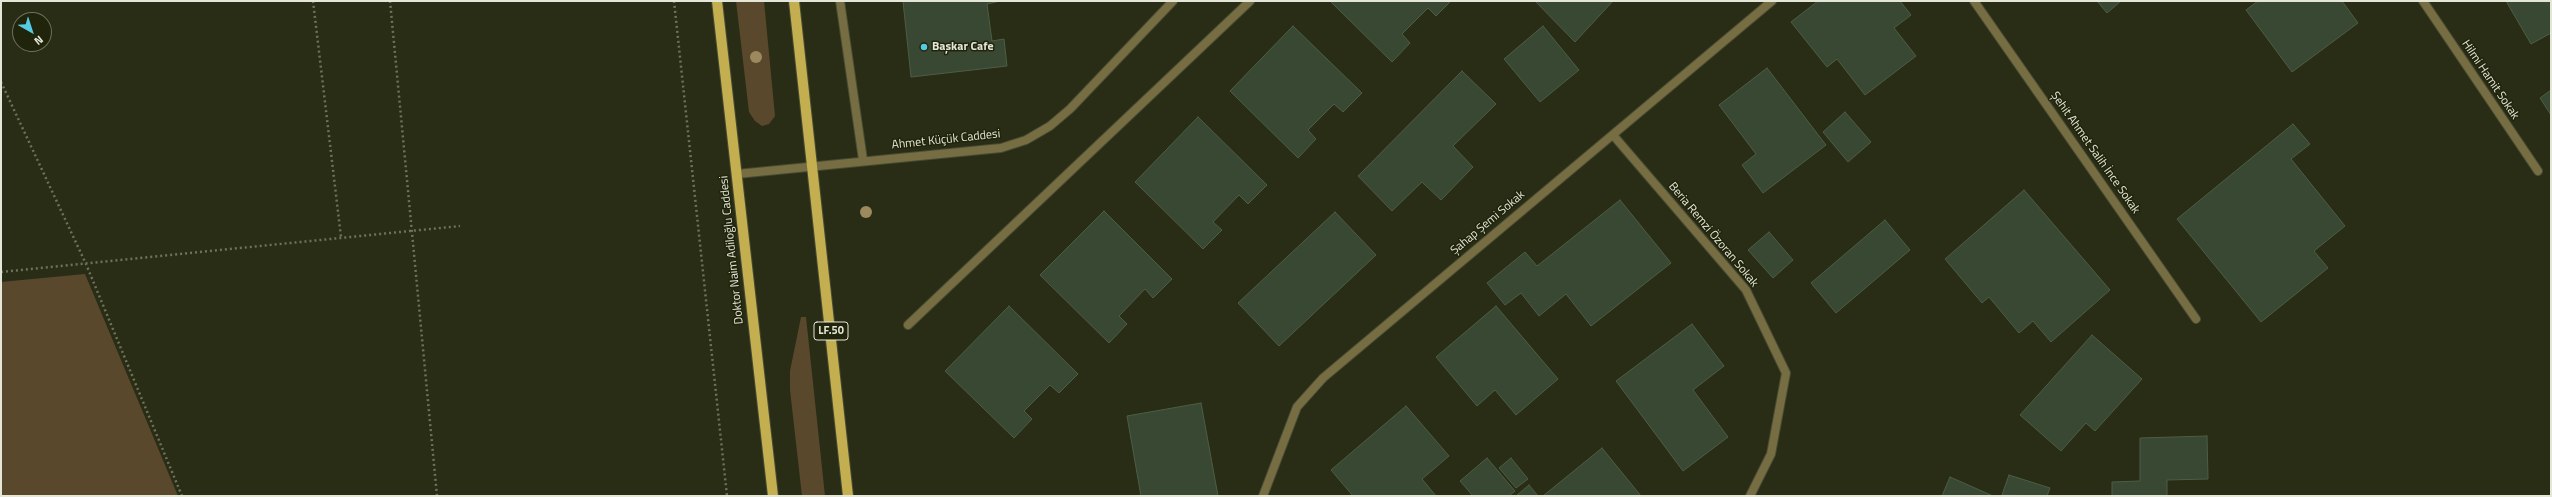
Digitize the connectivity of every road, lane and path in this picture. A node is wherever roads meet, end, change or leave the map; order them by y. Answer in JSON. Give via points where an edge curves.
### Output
{"nodes":[{"id":1,"x":313,"y":1,"type":"edge"},
{"id":2,"x":390,"y":1,"type":"edge"},
{"id":3,"x":674,"y":1,"type":"edge"},
{"id":4,"x":716,"y":1,"type":"edge"},
{"id":5,"x":794,"y":1,"type":"edge"},
{"id":6,"x":840,"y":1,"type":"edge"},
{"id":7,"x":1173,"y":1,"type":"edge"},
{"id":8,"x":1250,"y":1,"type":"edge"},
{"id":9,"x":1772,"y":1,"type":"edge"},
{"id":10,"x":1974,"y":1,"type":"edge"},
{"id":11,"x":2423,"y":1,"type":"edge"},
{"id":12,"x":1,"y":82,"type":"edge"},
{"id":13,"x":1613,"y":135,"type":"junction"},
{"id":14,"x":863,"y":160,"type":"junction"},
{"id":15,"x":814,"y":165,"type":"junction"},
{"id":16,"x":2538,"y":172,"type":"dead end"},
{"id":17,"x":737,"y":174,"type":"junction"},
{"id":18,"x":460,"y":226,"type":"dead end"},
{"id":19,"x":411,"y":230,"type":"junction"},
{"id":20,"x":342,"y":237,"type":"junction"},
{"id":21,"x":86,"y":264,"type":"junction"},
{"id":22,"x":1,"y":272,"type":"edge"},
{"id":23,"x":2196,"y":319,"type":"dead end"},
{"id":24,"x":908,"y":325,"type":"dead end"},
{"id":25,"x":182,"y":496,"type":"edge"},
{"id":26,"x":437,"y":496,"type":"edge"},
{"id":27,"x":727,"y":496,"type":"edge"},
{"id":28,"x":773,"y":496,"type":"edge"},
{"id":29,"x":848,"y":496,"type":"edge"},
{"id":30,"x":1263,"y":496,"type":"edge"},
{"id":31,"x":1750,"y":496,"type":"edge"}],
"edges":[{"from":1,"to":20,"type":"path"},
{"from":2,"to":19,"type":"path"},
{"from":3,"to":27,"type":"path"},
{"from":4,"to":17,"type":"main road","name":"Doktor Naim Adiloğlu Caddesi"},
{"from":5,"to":15,"type":"main road","number":"LF.50"},
{"from":6,"to":14,"type":"street"},
{"from":7,"to":14,"type":"street","name":"Ahmet Küçük Caddesi","via":[[1070,109],[1050,126],[1026,140],[1001,148]]},
{"from":8,"to":24,"type":"street"},
{"from":9,"to":13,"type":"street","name":"Şahap Şemi Sokak"},
{"from":10,"to":23,"type":"street","name":"Şehit Ahmet Salih İnce Sokak"},
{"from":11,"to":16,"type":"street","name":"Hilmi Hamit Sokak"},
{"from":12,"to":21,"type":"path"},
{"from":13,"to":30,"type":"street","name":"Şahap Şemi Sokak","via":[[1323,378],[1297,407]]},
{"from":13,"to":31,"type":"street","name":"Beria Remzi Özoran Sokak","via":[[1746,290],[1786,373],[1771,454]]},
{"from":14,"to":15,"type":"street","name":"Ahmet Küçük Caddesi"},
{"from":15,"to":17,"type":"street","name":"Ahmet Küçük Caddesi"},
{"from":15,"to":29,"type":"main road","number":"LF.50"},
{"from":17,"to":28,"type":"main road","name":"Doktor Naim Adiloğlu Caddesi"},
{"from":18,"to":19,"type":"path"},
{"from":19,"to":20,"type":"path"},
{"from":19,"to":26,"type":"path"},
{"from":20,"to":21,"type":"path"},
{"from":21,"to":22,"type":"path"},
{"from":21,"to":25,"type":"path"}]}
